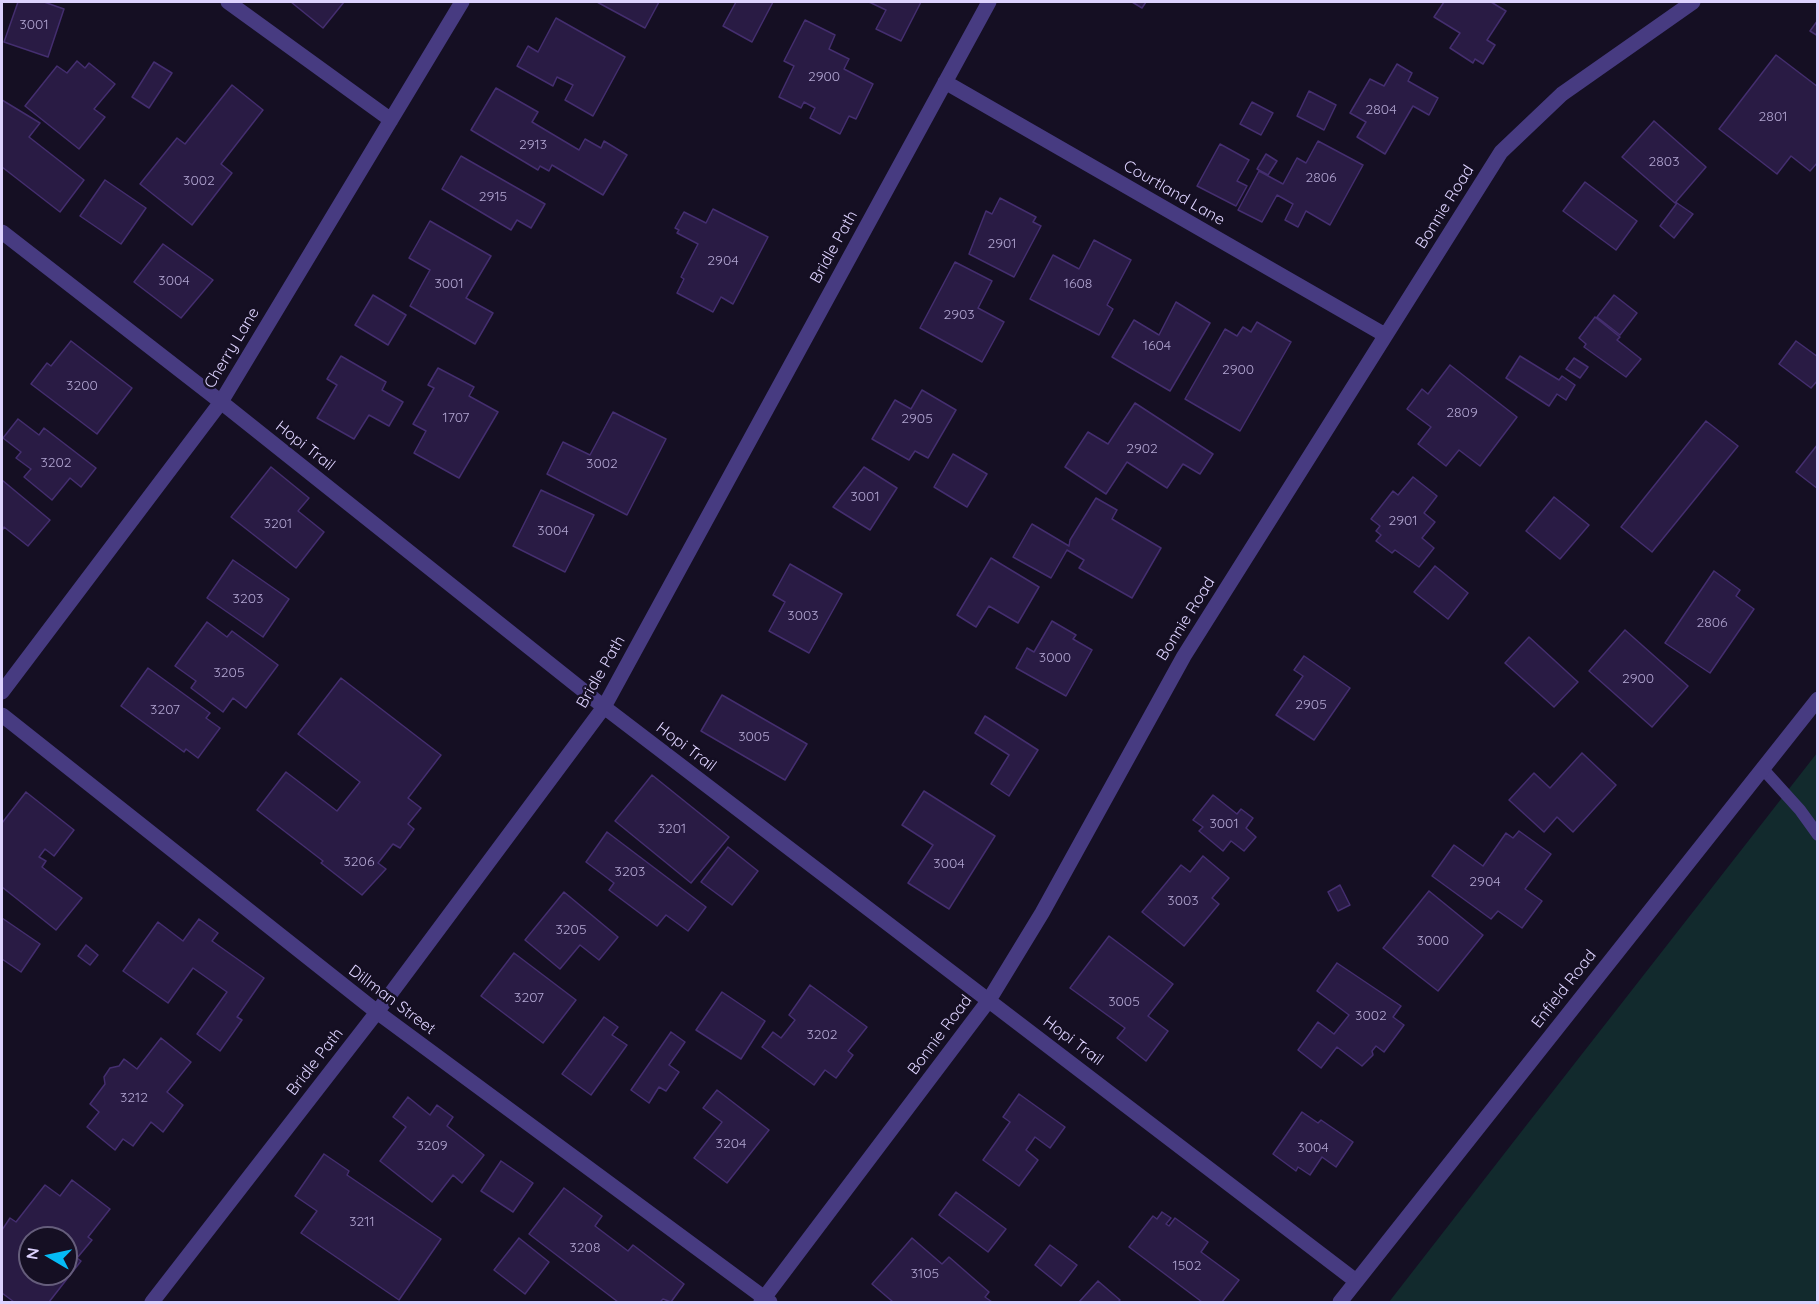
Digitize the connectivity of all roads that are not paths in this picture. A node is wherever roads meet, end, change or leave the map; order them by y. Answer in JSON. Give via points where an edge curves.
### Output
{"nodes":[{"id":1,"x":228,"y":2,"type":"edge"},
{"id":2,"x":462,"y":2,"type":"edge"},
{"id":3,"x":989,"y":2,"type":"edge"},
{"id":4,"x":1693,"y":2,"type":"edge"},
{"id":5,"x":945,"y":82,"type":"junction"},
{"id":6,"x":391,"y":120,"type":"junction"},
{"id":7,"x":2,"y":232,"type":"edge"},
{"id":8,"x":1385,"y":335,"type":"junction"},
{"id":9,"x":221,"y":402,"type":"junction"},
{"id":10,"x":2,"y":693,"type":"edge"},
{"id":11,"x":1818,"y":699,"type":"edge"},
{"id":12,"x":604,"y":707,"type":"junction"},
{"id":13,"x":2,"y":715,"type":"edge"},
{"id":14,"x":1762,"y":768,"type":"junction"},
{"id":15,"x":1818,"y":835,"type":"edge"},
{"id":16,"x":989,"y":1000,"type":"junction"},
{"id":17,"x":377,"y":1012,"type":"junction"},
{"id":18,"x":1356,"y":1281,"type":"junction"},
{"id":19,"x":765,"y":1301,"type":"edge"},
{"id":20,"x":152,"y":1302,"type":"edge"},
{"id":21,"x":1340,"y":1302,"type":"edge"}],
"edges":[{"from":1,"to":6,"type":"street"},
{"from":2,"to":6,"type":"street","name":"Cherry Lane"},
{"from":3,"to":5,"type":"street","name":"Bridle Path"},
{"from":4,"to":8,"type":"street","name":"Bonnie Road","via":[[1562,94],[1501,152]]},
{"from":5,"to":8,"type":"street","name":"Courtland Lane"},
{"from":5,"to":12,"type":"street","name":"Bridle Path"},
{"from":6,"to":9,"type":"street","name":"Cherry Lane"},
{"from":7,"to":9,"type":"street","name":"Hopi Trail"},
{"from":8,"to":16,"type":"street","name":"Bonnie Road","via":[[1184,656],[1042,913]]},
{"from":9,"to":10,"type":"street","name":"Cherry Lane"},
{"from":9,"to":12,"type":"street","name":"Hopi Trail"},
{"from":11,"to":14,"type":"street","name":"Enfield Road"},
{"from":12,"to":16,"type":"street","name":"Hopi Trail"},
{"from":12,"to":17,"type":"street","name":"Bridle Path"},
{"from":13,"to":17,"type":"street","name":"Dillman Street"},
{"from":14,"to":15,"type":"lane"},
{"from":14,"to":18,"type":"street","name":"Enfield Road"},
{"from":16,"to":18,"type":"street","name":"Hopi Trail"},
{"from":16,"to":19,"type":"street","name":"Bonnie Road"},
{"from":17,"to":19,"type":"street","name":"Dillman Street"},
{"from":17,"to":20,"type":"street","name":"Bridle Path"},
{"from":18,"to":21,"type":"street","name":"Enfield Road"}]}
